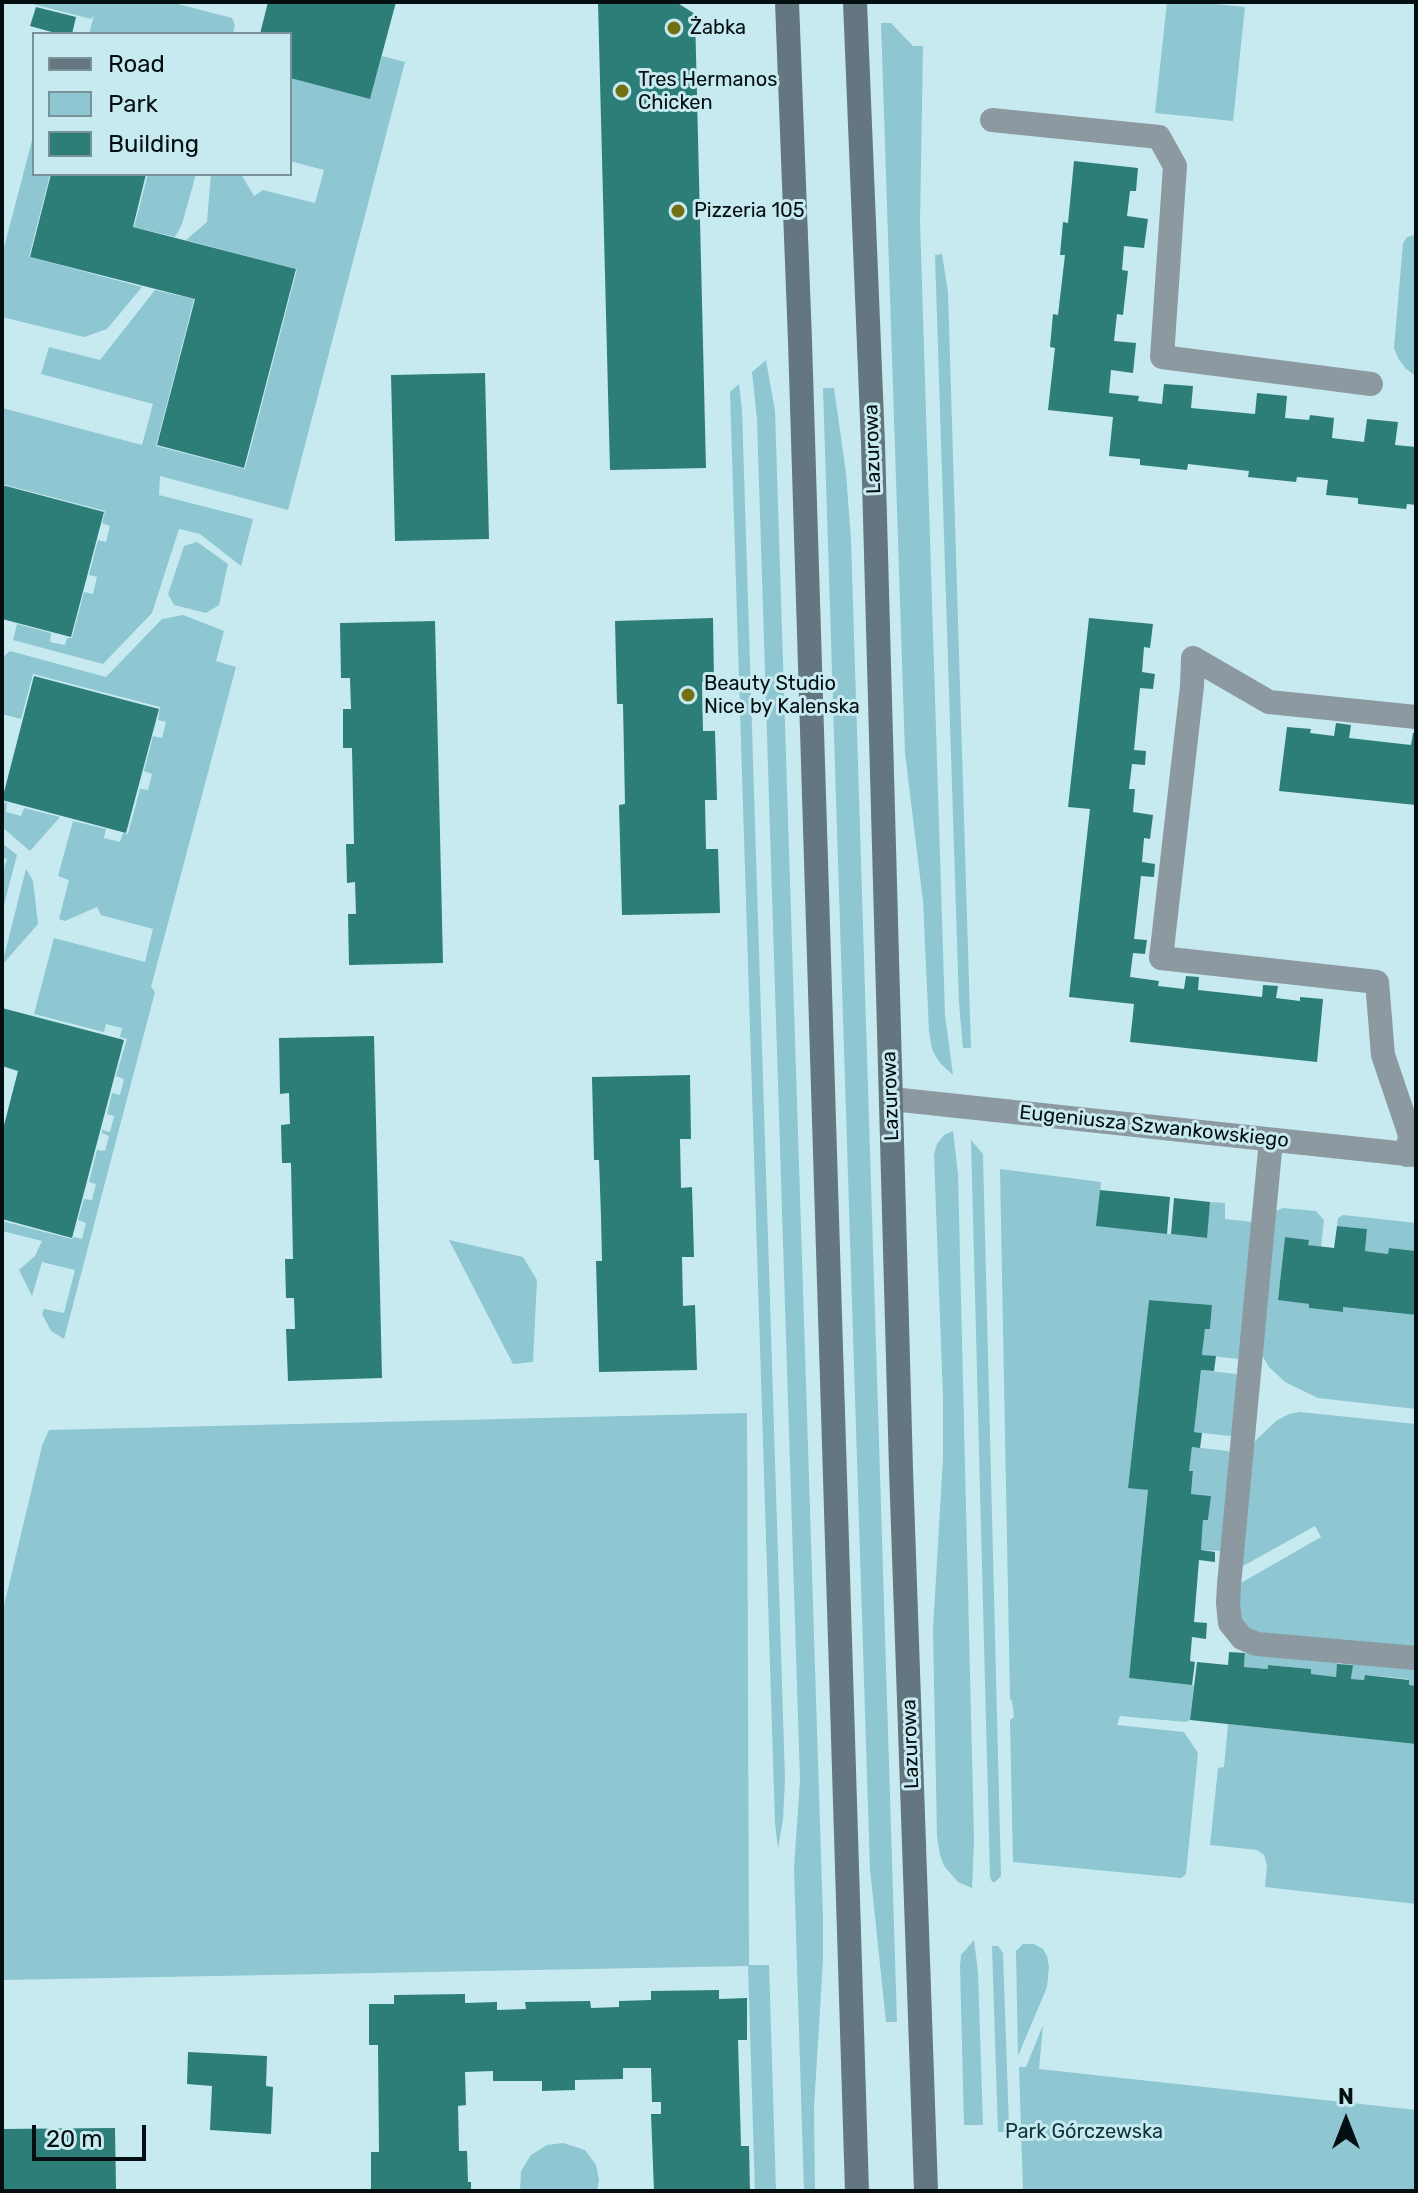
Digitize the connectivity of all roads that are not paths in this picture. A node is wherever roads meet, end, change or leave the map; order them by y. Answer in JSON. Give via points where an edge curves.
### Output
{"nodes":[{"id":1,"x":787,"y":2,"type":"edge"},
{"id":2,"x":855,"y":2,"type":"edge"},
{"id":3,"x":992,"y":120,"type":"dead end"},
{"id":4,"x":1371,"y":384,"type":"dead end"},
{"id":5,"x":1416,"y":717,"type":"edge"},
{"id":6,"x":892,"y":1099,"type":"junction"},
{"id":7,"x":1271,"y":1140,"type":"junction"},
{"id":8,"x":1412,"y":1155,"type":"edge"},
{"id":9,"x":1416,"y":1658,"type":"edge"},
{"id":10,"x":857,"y":2191,"type":"edge"},
{"id":11,"x":926,"y":2191,"type":"edge"}],
"edges":[{"from":1,"to":10,"type":"main road"},
{"from":2,"to":6,"type":"main road","name":"Lazurowa"},
{"from":3,"to":4,"type":"street","via":[[1159,137],[1175,166],[1162,357]]},
{"from":5,"to":8,"type":"street","via":[[1269,702],[1193,658],[1161,958],[1377,982],[1383,1055]]},
{"from":6,"to":7,"type":"street","name":"Eugeniusza Szwankowskiego"},
{"from":6,"to":11,"type":"main road","name":"Lazurowa"},
{"from":7,"to":8,"type":"street","name":"Eugeniusza Szwankowskiego"},
{"from":7,"to":9,"type":"street","via":[[1229,1585],[1230,1623],[1242,1638],[1257,1644]]}]}
